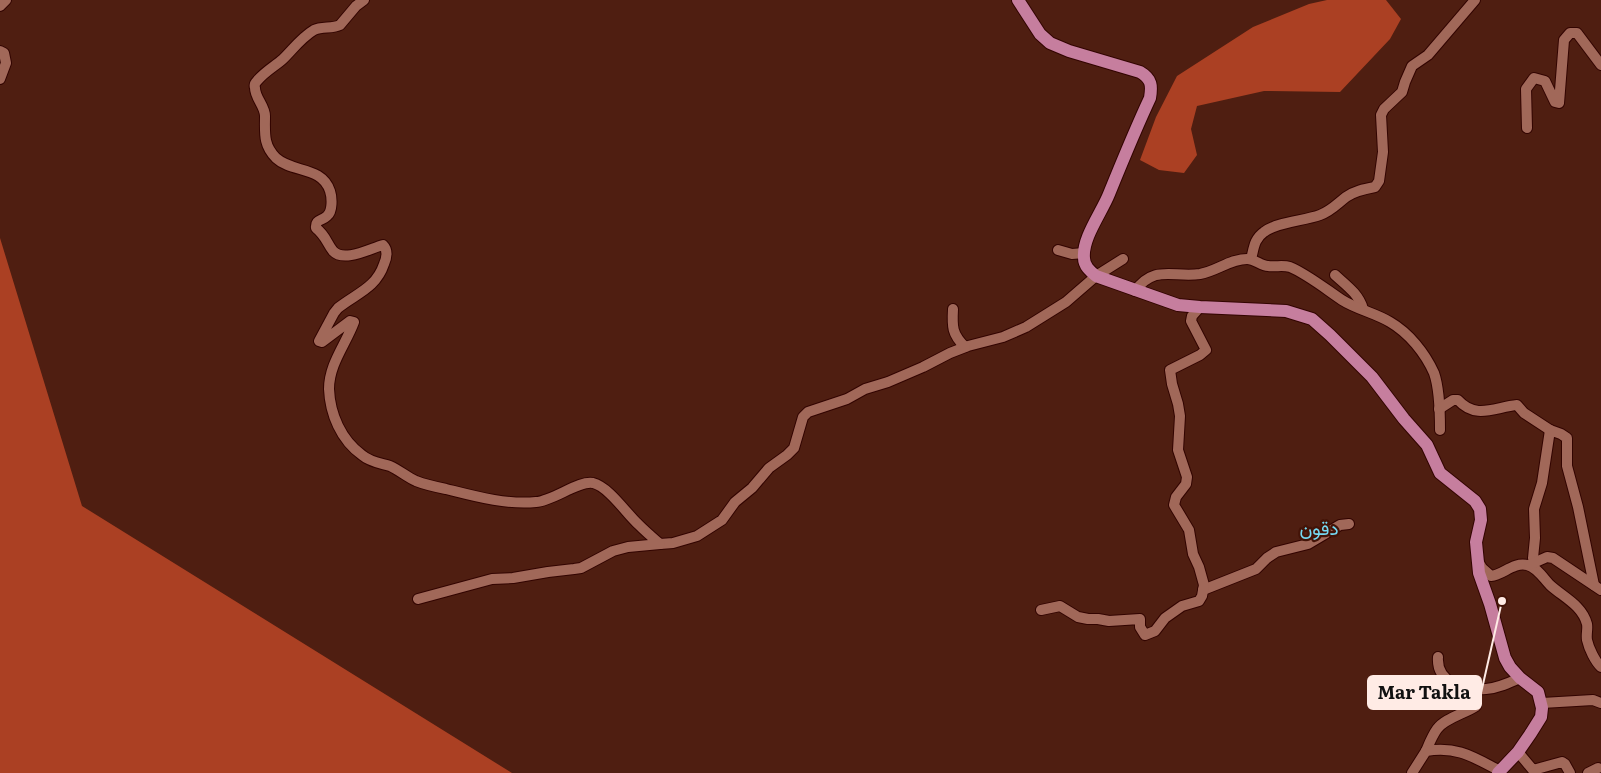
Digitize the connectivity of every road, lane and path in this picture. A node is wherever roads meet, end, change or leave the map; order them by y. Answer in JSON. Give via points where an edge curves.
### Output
{"nodes":[{"id":1,"x":6,"y":0,"type":"edge"},
{"id":2,"x":364,"y":0,"type":"edge"},
{"id":3,"x":1018,"y":0,"type":"edge"},
{"id":4,"x":1475,"y":0,"type":"edge"},
{"id":5,"x":0,"y":6,"type":"edge"},
{"id":6,"x":0,"y":51,"type":"edge"},
{"id":7,"x":1601,"y":65,"type":"edge"},
{"id":8,"x":0,"y":79,"type":"edge"},
{"id":9,"x":1527,"y":128,"type":"dead end"},
{"id":10,"x":1058,"y":250,"type":"dead end"},
{"id":11,"x":1084,"y":253,"type":"junction"},
{"id":12,"x":1123,"y":259,"type":"dead end"},
{"id":13,"x":1251,"y":259,"type":"junction"},
{"id":14,"x":1335,"y":275,"type":"dead end"},
{"id":15,"x":1096,"y":276,"type":"junction"},
{"id":16,"x":1135,"y":290,"type":"junction"},
{"id":17,"x":1200,"y":307,"type":"junction"},
{"id":18,"x":953,"y":309,"type":"dead end"},
{"id":19,"x":1362,"y":309,"type":"junction"},
{"id":20,"x":965,"y":347,"type":"junction"},
{"id":21,"x":1439,"y":409,"type":"junction"},
{"id":22,"x":1440,"y":430,"type":"dead end"},
{"id":23,"x":1550,"y":430,"type":"junction"},
{"id":24,"x":1349,"y":524,"type":"dead end"},
{"id":25,"x":660,"y":544,"type":"junction"},
{"id":26,"x":1477,"y":558,"type":"junction"},
{"id":27,"x":1532,"y":564,"type":"junction"},
{"id":28,"x":1597,"y":588,"type":"edge"},
{"id":29,"x":1203,"y":590,"type":"junction"},
{"id":30,"x":418,"y":599,"type":"dead end"},
{"id":31,"x":1041,"y":610,"type":"dead end"},
{"id":32,"x":1438,"y":656,"type":"dead end"},
{"id":33,"x":1601,"y":667,"type":"edge"},
{"id":34,"x":1520,"y":678,"type":"junction"},
{"id":35,"x":1601,"y":703,"type":"edge"},
{"id":36,"x":1542,"y":704,"type":"junction"},
{"id":37,"x":1476,"y":706,"type":"dead end"},
{"id":38,"x":1426,"y":751,"type":"junction"},
{"id":39,"x":1518,"y":752,"type":"junction"},
{"id":40,"x":1598,"y":768,"type":"dead end"},
{"id":41,"x":1499,"y":772,"type":"edge"},
{"id":42,"x":1412,"y":773,"type":"edge"},
{"id":43,"x":1570,"y":773,"type":"edge"},
{"id":44,"x":1588,"y":773,"type":"edge"}],
"edges":[{"from":1,"to":5,"type":"street"},
{"from":2,"to":25,"type":"street","via":[[340,25],[306,35],[256,81],[254,88],[264,112],[266,145],[283,163],[316,174],[328,187],[330,213],[318,220],[316,228],[334,252],[348,255],[383,244],[386,249],[383,268],[374,284],[338,308],[319,341],[350,321],[354,322],[330,376],[331,403],[340,430],[368,459],[421,483],[469,495],[536,502],[592,483],[615,499]]},
{"from":3,"to":11,"type":"main road","via":[[1040,34],[1050,43],[1140,72],[1147,76],[1152,87]]},
{"from":4,"to":13,"type":"street","via":[[1428,56],[1412,66],[1402,92],[1384,109],[1381,115],[1384,152],[1379,181],[1375,186],[1356,191],[1322,214],[1264,231],[1256,240]]},
{"from":6,"to":8,"type":"street","via":[[4,53],[6,63]]},
{"from":7,"to":9,"type":"street","via":[[1577,33],[1570,33],[1564,40],[1559,103],[1555,102],[1545,81],[1534,78],[1526,89]]},
{"from":10,"to":11,"type":"street"},
{"from":11,"to":15,"type":"main road","via":[[1086,267]]},
{"from":12,"to":15,"type":"street"},
{"from":13,"to":16,"type":"street","via":[[1199,274],[1160,273],[1141,282]]},
{"from":13,"to":19,"type":"street","via":[[1267,266],[1290,267]]},
{"from":14,"to":19,"type":"street","via":[[1361,302]]},
{"from":15,"to":16,"type":"main road"},
{"from":15,"to":20,"type":"street","via":[[1066,302],[1026,327]]},
{"from":16,"to":17,"type":"main road","via":[[1178,305]]},
{"from":17,"to":26,"type":"main road","via":[[1286,311],[1312,319],[1330,335],[1372,377],[1427,446],[1440,472],[1476,501],[1481,520],[1476,542]]},
{"from":17,"to":29,"type":"street","via":[[1191,321],[1206,350],[1170,370],[1180,416],[1178,450],[1187,477],[1174,505],[1189,530]]},
{"from":18,"to":20,"type":"street","via":[[952,325],[957,339]]},
{"from":19,"to":21,"type":"street","via":[[1391,322],[1425,357],[1434,374]]},
{"from":20,"to":25,"type":"street","via":[[847,399],[808,412],[803,417],[794,448],[735,502],[722,520],[697,536]]},
{"from":21,"to":22,"type":"street"},
{"from":21,"to":23,"type":"street","via":[[1452,400],[1476,411],[1517,405]]},
{"from":23,"to":27,"type":"street","via":[[1542,483],[1534,509]]},
{"from":23,"to":28,"type":"street","via":[[1567,438],[1567,466]]},
{"from":24,"to":29,"type":"street","via":[[1340,525],[1308,544],[1276,552],[1256,570]]},
{"from":25,"to":30,"type":"street","via":[[613,551],[581,568],[492,579]]},
{"from":26,"to":27,"type":"street","via":[[1491,576],[1512,567]]},
{"from":26,"to":34,"type":"main road","via":[[1505,658]]},
{"from":27,"to":28,"type":"street","via":[[1547,557],[1553,558]]},
{"from":27,"to":33,"type":"street","via":[[1552,587],[1576,606],[1587,623],[1587,640]]},
{"from":29,"to":31,"type":"street","via":[[1198,601],[1182,606],[1165,618],[1155,631],[1145,635],[1140,619],[1088,620],[1060,606]]},
{"from":32,"to":34,"type":"street","via":[[1437,665],[1442,675],[1456,686],[1486,689]]},
{"from":34,"to":36,"type":"main road","via":[[1538,692]]},
{"from":35,"to":36,"type":"street","via":[[1593,700]]},
{"from":36,"to":39,"type":"main road","via":[[1541,717]]},
{"from":37,"to":38,"type":"street","via":[[1438,727]]},
{"from":38,"to":41,"type":"street","via":[[1465,753]]},
{"from":38,"to":42,"type":"street"},
{"from":39,"to":41,"type":"main road"},
{"from":39,"to":43,"type":"street","via":[[1533,770],[1562,762]]},
{"from":40,"to":44,"type":"street"}]}
